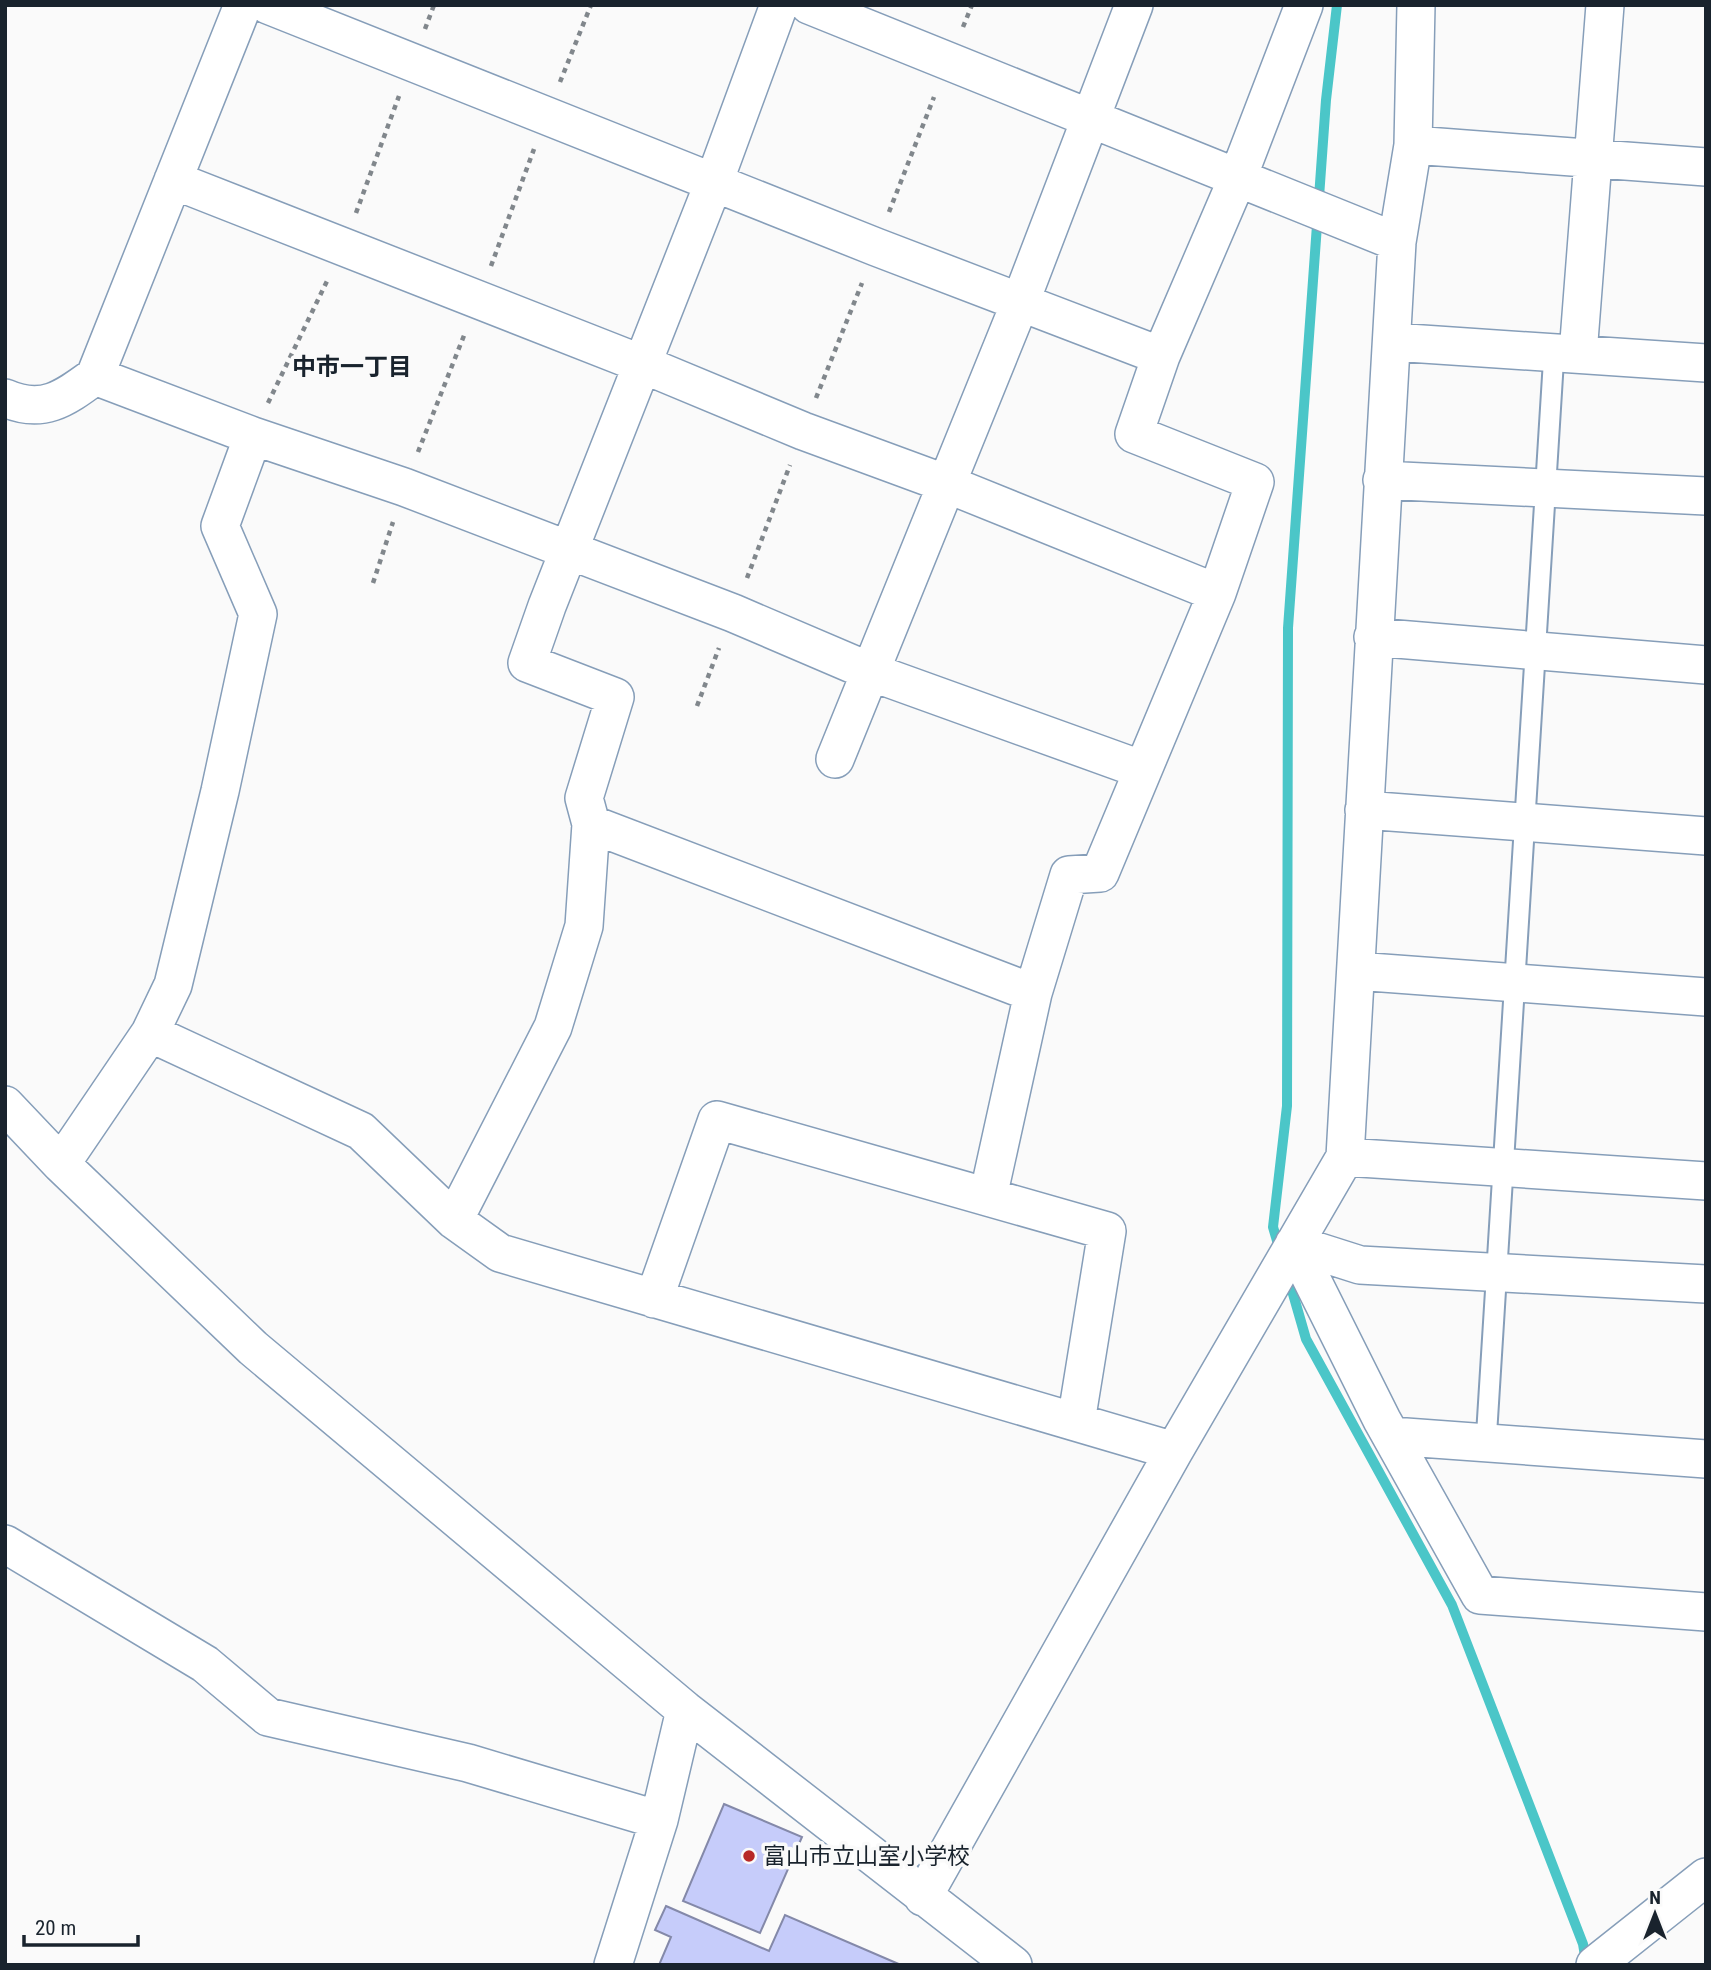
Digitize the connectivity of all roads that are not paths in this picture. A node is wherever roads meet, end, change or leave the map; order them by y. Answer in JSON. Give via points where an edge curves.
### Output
{"nodes":[{"id":1,"x":243,"y":5,"type":"edge"},
{"id":2,"x":268,"y":5,"type":"edge"},
{"id":3,"x":779,"y":5,"type":"edge"},
{"id":4,"x":809,"y":5,"type":"edge"},
{"id":5,"x":1134,"y":5,"type":"edge"},
{"id":6,"x":1304,"y":5,"type":"edge"},
{"id":7,"x":1416,"y":5,"type":"edge"},
{"id":8,"x":1605,"y":5,"type":"edge"},
{"id":9,"x":1090,"y":120,"type":"junction"},
{"id":10,"x":1413,"y":145,"type":"junction"},
{"id":11,"x":1595,"y":159,"type":"junction"},
{"id":12,"x":1706,"y":167,"type":"edge"},
{"id":13,"x":1238,"y":177,"type":"junction"},
{"id":14,"x":173,"y":180,"type":"junction"},
{"id":15,"x":714,"y":182,"type":"junction"},
{"id":16,"x":1397,"y":242,"type":"junction"},
{"id":17,"x":1020,"y":303,"type":"junction"},
{"id":18,"x":1393,"y":342,"type":"junction"},
{"id":19,"x":1566,"y":353,"type":"junction"},
{"id":20,"x":1161,"y":356,"type":"junction"},
{"id":21,"x":1706,"y":363,"type":"edge"},
{"id":22,"x":642,"y":364,"type":"junction"},
{"id":23,"x":95,"y":376,"type":"junction"},
{"id":24,"x":5,"y":398,"type":"edge"},
{"id":25,"x":253,"y":436,"type":"junction"},
{"id":26,"x":1382,"y":480,"type":"junction"},
{"id":27,"x":947,"y":484,"type":"junction"},
{"id":28,"x":1545,"y":488,"type":"junction"},
{"id":29,"x":1706,"y":496,"type":"edge"},
{"id":30,"x":569,"y":550,"type":"junction"},
{"id":31,"x":1217,"y":593,"type":"junction"},
{"id":32,"x":1373,"y":637,"type":"junction"},
{"id":33,"x":1536,"y":650,"type":"junction"},
{"id":34,"x":1706,"y":665,"type":"edge"},
{"id":35,"x":871,"y":672,"type":"junction"},
{"id":36,"x":835,"y":759,"type":"dead end"},
{"id":37,"x":1143,"y":770,"type":"junction"},
{"id":38,"x":1364,"y":810,"type":"junction"},
{"id":39,"x":1525,"y":822,"type":"junction"},
{"id":40,"x":590,"y":824,"type":"junction"},
{"id":41,"x":1706,"y":836,"type":"edge"},
{"id":42,"x":1356,"y":971,"type":"junction"},
{"id":43,"x":1515,"y":983,"type":"junction"},
{"id":44,"x":1033,"y":993,"type":"junction"},
{"id":45,"x":1706,"y":997,"type":"edge"},
{"id":46,"x":150,"y":1033,"type":"junction"},
{"id":47,"x":5,"y":1105,"type":"edge"},
{"id":48,"x":1345,"y":1157,"type":"junction"},
{"id":49,"x":61,"y":1164,"type":"junction"},
{"id":50,"x":1504,"y":1167,"type":"junction"},
{"id":51,"x":1706,"y":1181,"type":"edge"},
{"id":52,"x":988,"y":1197,"type":"junction"},
{"id":53,"x":454,"y":1220,"type":"junction"},
{"id":54,"x":1294,"y":1244,"type":"junction"},
{"id":55,"x":1497,"y":1273,"type":"junction"},
{"id":56,"x":1706,"y":1284,"type":"edge"},
{"id":57,"x":654,"y":1298,"type":"junction"},
{"id":58,"x":1076,"y":1422,"type":"junction"},
{"id":59,"x":1392,"y":1436,"type":"junction"},
{"id":60,"x":1486,"y":1443,"type":"junction"},
{"id":61,"x":1174,"y":1451,"type":"junction"},
{"id":62,"x":1706,"y":1459,"type":"edge"},
{"id":63,"x":5,"y":1544,"type":"edge"},
{"id":64,"x":1706,"y":1612,"type":"edge"},
{"id":65,"x":685,"y":1710,"type":"junction"},
{"id":66,"x":659,"y":1820,"type":"junction"},
{"id":67,"x":1706,"y":1877,"type":"edge"},
{"id":68,"x":923,"y":1897,"type":"junction"},
{"id":69,"x":613,"y":1965,"type":"edge"},
{"id":70,"x":1013,"y":1965,"type":"edge"},
{"id":71,"x":1595,"y":1965,"type":"edge"}],
"edges":[{"from":1,"to":14,"type":"street"},
{"from":2,"to":15,"type":"street"},
{"from":3,"to":15,"type":"street"},
{"from":4,"to":9,"type":"street"},
{"from":5,"to":9,"type":"street"},
{"from":6,"to":13,"type":"street"},
{"from":7,"to":10,"type":"street"},
{"from":8,"to":11,"type":"street"},
{"from":9,"to":13,"type":"street"},
{"from":9,"to":17,"type":"street"},
{"from":10,"to":11,"type":"street"},
{"from":10,"to":16,"type":"street"},
{"from":11,"to":12,"type":"street"},
{"from":11,"to":19,"type":"street"},
{"from":13,"to":16,"type":"street"},
{"from":13,"to":20,"type":"street"},
{"from":14,"to":22,"type":"street"},
{"from":14,"to":23,"type":"street"},
{"from":15,"to":17,"type":"street"},
{"from":15,"to":22,"type":"street"},
{"from":16,"to":18,"type":"street"},
{"from":17,"to":20,"type":"street"},
{"from":17,"to":27,"type":"street"},
{"from":18,"to":19,"type":"street"},
{"from":18,"to":26,"type":"street"},
{"from":19,"to":21,"type":"street"},
{"from":19,"to":28,"type":"lane"},
{"from":20,"to":31,"type":"street","via":[[1134,434],[1255,482]]},
{"from":22,"to":27,"type":"street"},
{"from":22,"to":30,"type":"street"},
{"from":23,"to":24,"type":"street","via":[[62,400],[23,406]]},
{"from":23,"to":25,"type":"street"},
{"from":25,"to":30,"type":"street"},
{"from":25,"to":46,"type":"street","via":[[220,526],[258,614],[173,985]]},
{"from":26,"to":28,"type":"street"},
{"from":26,"to":32,"type":"street"},
{"from":27,"to":31,"type":"street"},
{"from":27,"to":35,"type":"street"},
{"from":28,"to":29,"type":"street"},
{"from":28,"to":33,"type":"lane"},
{"from":30,"to":35,"type":"street"},
{"from":30,"to":40,"type":"street","via":[[527,663],[615,697],[584,798]]},
{"from":31,"to":37,"type":"street"},
{"from":32,"to":33,"type":"street"},
{"from":32,"to":38,"type":"street"},
{"from":33,"to":34,"type":"street"},
{"from":33,"to":39,"type":"lane"},
{"from":35,"to":36,"type":"street"},
{"from":35,"to":37,"type":"street"},
{"from":37,"to":44,"type":"street","via":[[1100,873],[1069,875]]},
{"from":38,"to":39,"type":"street"},
{"from":38,"to":42,"type":"street"},
{"from":39,"to":41,"type":"street"},
{"from":39,"to":43,"type":"lane"},
{"from":40,"to":44,"type":"street"},
{"from":40,"to":53,"type":"street","via":[[584,926],[553,1027]]},
{"from":42,"to":43,"type":"street"},
{"from":42,"to":48,"type":"street"},
{"from":43,"to":45,"type":"street"},
{"from":43,"to":50,"type":"lane"},
{"from":44,"to":52,"type":"street"},
{"from":46,"to":49,"type":"street"},
{"from":46,"to":53,"type":"street","via":[[361,1131]]},
{"from":47,"to":49,"type":"street"},
{"from":48,"to":50,"type":"street"},
{"from":48,"to":54,"type":"street"},
{"from":49,"to":65,"type":"street","via":[[253,1348]]},
{"from":50,"to":51,"type":"street"},
{"from":50,"to":55,"type":"lane"},
{"from":52,"to":57,"type":"street","via":[[717,1120]]},
{"from":52,"to":58,"type":"street","via":[[1107,1231]]},
{"from":53,"to":57,"type":"street","via":[[500,1253]]},
{"from":54,"to":55,"type":"street","via":[[1360,1265]]},
{"from":54,"to":59,"type":"street"},
{"from":54,"to":61,"type":"street"},
{"from":55,"to":56,"type":"street"},
{"from":55,"to":60,"type":"lane"},
{"from":57,"to":58,"type":"street"},
{"from":58,"to":61,"type":"street"},
{"from":59,"to":60,"type":"street"},
{"from":59,"to":64,"type":"street","via":[[1480,1595]]},
{"from":60,"to":62,"type":"street"},
{"from":61,"to":68,"type":"street"},
{"from":63,"to":66,"type":"street","via":[[205,1664],[268,1717],[468,1763]]},
{"from":65,"to":66,"type":"street"},
{"from":65,"to":68,"type":"street"},
{"from":66,"to":69,"type":"street"},
{"from":67,"to":71,"type":"street"},
{"from":68,"to":70,"type":"street"}]}
